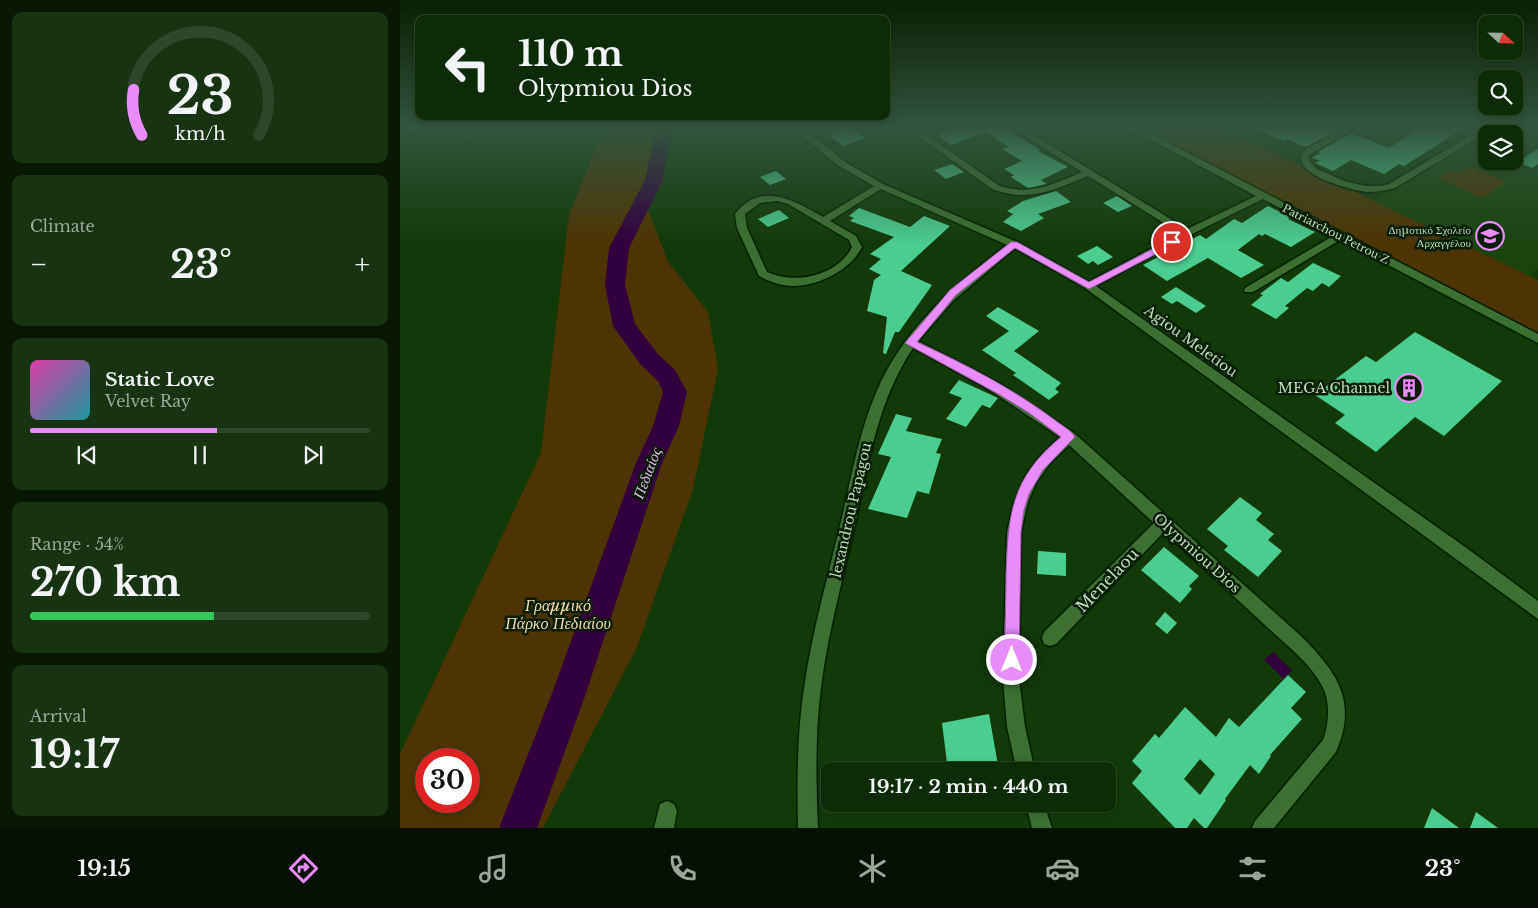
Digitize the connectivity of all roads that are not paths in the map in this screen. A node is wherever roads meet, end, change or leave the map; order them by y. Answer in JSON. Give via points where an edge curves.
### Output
{"nodes":[{"id":1,"x":847,"y":167,"type":"edge"},
{"id":2,"x":965,"y":167,"type":"edge"},
{"id":3,"x":1080,"y":167,"type":"edge"},
{"id":4,"x":1207,"y":167,"type":"edge"},
{"id":5,"x":1310,"y":167,"type":"edge"},
{"id":6,"x":1423,"y":167,"type":"edge"},
{"id":7,"x":1089,"y":172,"type":"junction"},
{"id":8,"x":880,"y":186,"type":"junction"},
{"id":9,"x":1263,"y":196,"type":"junction"},
{"id":10,"x":822,"y":221,"type":"junction"},
{"id":11,"x":1187,"y":234,"type":"junction"},
{"id":12,"x":1340,"y":236,"type":"junction"},
{"id":13,"x":1014,"y":244,"type":"junction"},
{"id":14,"x":1089,"y":286,"type":"junction"},
{"id":15,"x":1249,"y":290,"type":"dead end"},
{"id":16,"x":1538,"y":339,"type":"edge"},
{"id":17,"x":911,"y":343,"type":"junction"},
{"id":18,"x":1069,"y":437,"type":"junction"},
{"id":19,"x":1164,"y":522,"type":"junction"},
{"id":20,"x":1538,"y":611,"type":"edge"},
{"id":21,"x":1050,"y":638,"type":"dead end"},
{"id":22,"x":1024,"y":762,"type":"edge"},
{"id":23,"x":1037,"y":812,"type":"edge"},
{"id":24,"x":808,"y":828,"type":"edge"},
{"id":25,"x":1042,"y":828,"type":"edge"},
{"id":26,"x":1262,"y":828,"type":"edge"}],
"edges":[{"from":1,"to":8,"type":"street","name":"Agiou Meletiou"},
{"from":2,"to":7,"type":"street","via":[[995,188],[1022,194],[1037,193]]},
{"from":3,"to":7,"type":"street"},
{"from":4,"to":9,"type":"street","name":"Patriarchou Petrou Z"},
{"from":5,"to":6,"type":"street","via":[[1344,184],[1373,190],[1392,186]]},
{"from":7,"to":11,"type":"street"},
{"from":8,"to":10,"type":"street"},
{"from":8,"to":13,"type":"street","name":"Agiou Meletiou"},
{"from":9,"to":11,"type":"street"},
{"from":9,"to":12,"type":"street","name":"Patriarchou Petrou Z"},
{"from":10,"to":10,"type":"street","via":[[778,198],[751,203],[740,214],[742,228],[760,270],[770,278],[788,283],[817,278],[855,254],[857,247],[853,238]]},
{"from":11,"to":14,"type":"street"},
{"from":12,"to":15,"type":"street"},
{"from":12,"to":16,"type":"street","name":"Patriarchou Petrou Z"},
{"from":13,"to":14,"type":"street","name":"Agiou Meletiou"},
{"from":13,"to":17,"type":"street","name":"lexandrou Papagou","via":[[953,292]]},
{"from":14,"to":20,"type":"street","name":"Agiou Meletiou"},
{"from":17,"to":18,"type":"street","name":"Olypmiou Dios","via":[[1004,392]]},
{"from":17,"to":24,"type":"street","name":"lexandrou Papagou","via":[[880,397],[873,419],[816,666],[809,717]]},
{"from":18,"to":19,"type":"street","name":"Olypmiou Dios"},
{"from":18,"to":22,"type":"street","via":[[1048,455],[1030,480],[1018,510],[1014,532],[1011,679]]},
{"from":19,"to":21,"type":"street","name":"Menelaou"},
{"from":19,"to":26,"type":"street","name":"Olypmiou Dios","via":[[1295,642],[1328,679],[1333,693],[1337,710],[1336,729],[1330,746]]},
{"from":23,"to":25,"type":"street"}]}
